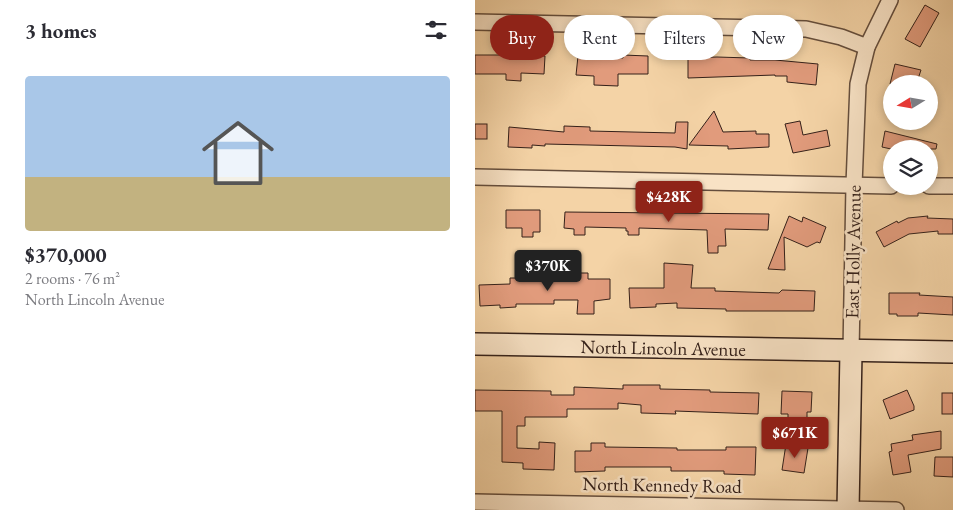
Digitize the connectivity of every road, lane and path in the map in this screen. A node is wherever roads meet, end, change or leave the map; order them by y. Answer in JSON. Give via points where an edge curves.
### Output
{"nodes":[{"id":1,"x":890,"y":0,"type":"edge"},
{"id":2,"x":475,"y":22,"type":"edge"},
{"id":3,"x":867,"y":47,"type":"junction"},
{"id":4,"x":475,"y":177,"type":"edge"},
{"id":5,"x":854,"y":185,"type":"junction"},
{"id":6,"x":883,"y":186,"type":"edge"},
{"id":7,"x":938,"y":186,"type":"edge"},
{"id":8,"x":953,"y":186,"type":"edge"},
{"id":9,"x":475,"y":344,"type":"edge"},
{"id":10,"x":851,"y":352,"type":"junction"},
{"id":11,"x":953,"y":352,"type":"edge"},
{"id":12,"x":475,"y":502,"type":"edge"},
{"id":13,"x":849,"y":510,"type":"edge"},
{"id":14,"x":895,"y":510,"type":"edge"}],
"edges":[{"from":1,"to":3,"type":"street","name":"East Holly Avenue"},
{"from":2,"to":3,"type":"street","via":[[806,29]]},
{"from":3,"to":5,"type":"street","name":"East Holly Avenue","via":[[859,84]]},
{"from":4,"to":5,"type":"street"},
{"from":5,"to":6,"type":"street"},
{"from":5,"to":10,"type":"street","name":"East Holly Avenue"},
{"from":7,"to":8,"type":"street"},
{"from":9,"to":10,"type":"street","name":"North Lincoln Avenue"},
{"from":10,"to":11,"type":"street","name":"North Lincoln Avenue"},
{"from":10,"to":13,"type":"street","name":"East Holly Avenue"},
{"from":12,"to":13,"type":"street","name":"North Kennedy Road"},
{"from":13,"to":14,"type":"street","name":"North Kennedy Road"}]}
